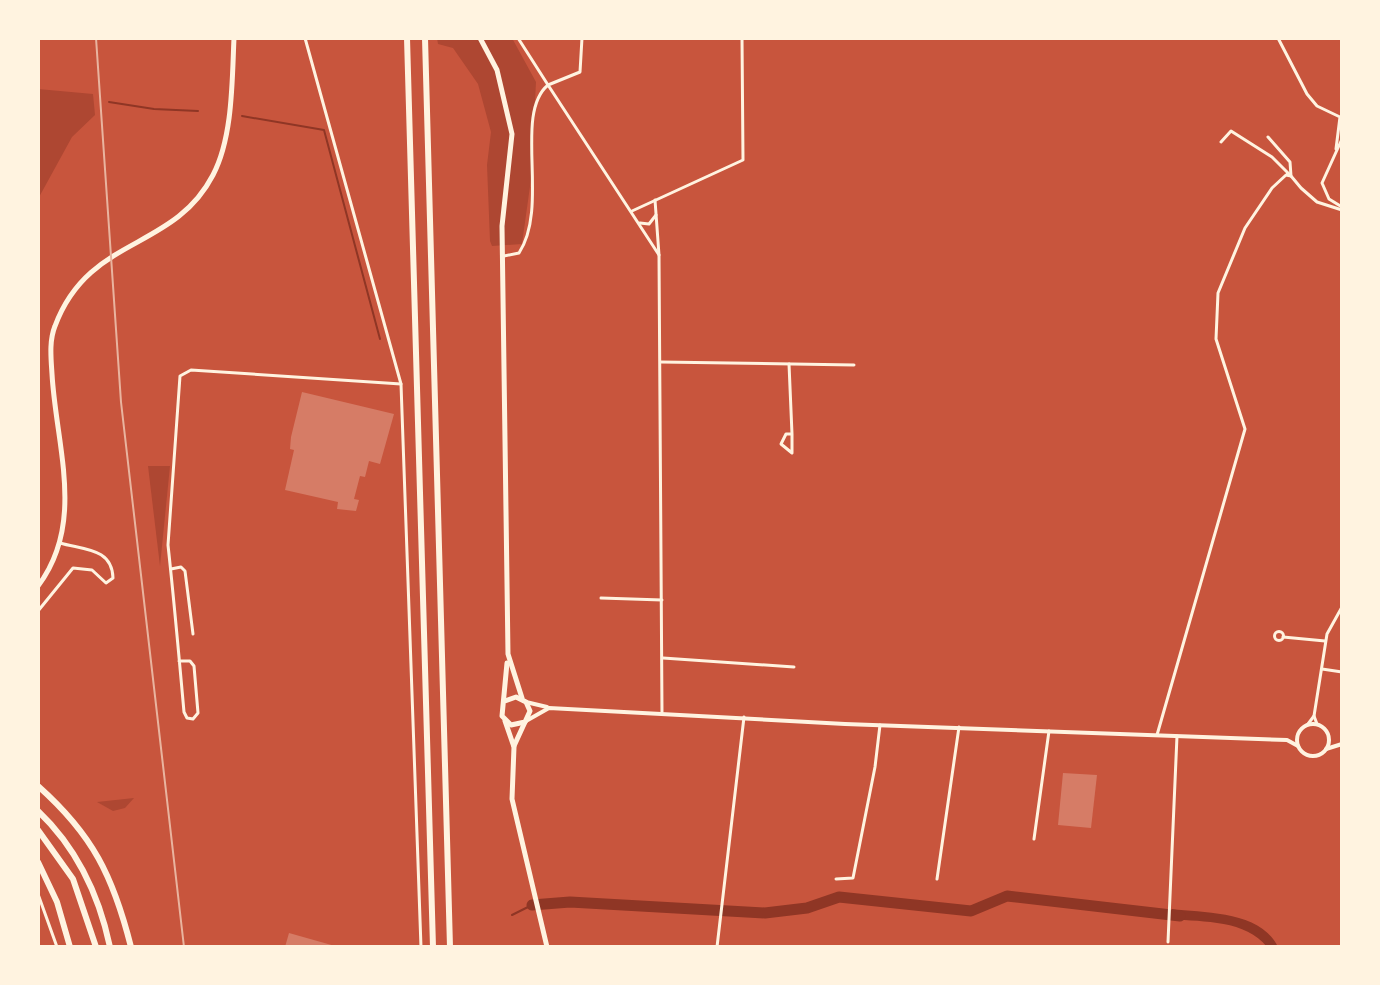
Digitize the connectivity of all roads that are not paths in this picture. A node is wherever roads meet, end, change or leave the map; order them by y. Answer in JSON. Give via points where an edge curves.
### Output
{"nodes":[{"id":1,"x":234,"y":38,"type":"edge"},
{"id":2,"x":305,"y":38,"type":"edge"},
{"id":3,"x":407,"y":38,"type":"edge"},
{"id":4,"x":425,"y":38,"type":"edge"},
{"id":5,"x":480,"y":38,"type":"edge"},
{"id":6,"x":518,"y":38,"type":"edge"},
{"id":7,"x":582,"y":38,"type":"edge"},
{"id":8,"x":742,"y":38,"type":"edge"},
{"id":9,"x":1278,"y":38,"type":"edge"},
{"id":10,"x":548,"y":85,"type":"junction"},
{"id":11,"x":1268,"y":137,"type":"dead end"},
{"id":12,"x":1342,"y":139,"type":"edge"},
{"id":13,"x":1221,"y":142,"type":"dead end"},
{"id":14,"x":1336,"y":149,"type":"junction"},
{"id":15,"x":1291,"y":176,"type":"junction"},
{"id":16,"x":655,"y":200,"type":"junction"},
{"id":17,"x":1342,"y":209,"type":"edge"},
{"id":18,"x":632,"y":211,"type":"junction"},
{"id":19,"x":657,"y":213,"type":"junction"},
{"id":20,"x":638,"y":220,"type":"junction"},
{"id":21,"x":659,"y":255,"type":"junction"},
{"id":22,"x":503,"y":256,"type":"junction"},
{"id":23,"x":661,"y":362,"type":"junction"},
{"id":24,"x":789,"y":364,"type":"junction"},
{"id":25,"x":854,"y":365,"type":"dead end"},
{"id":26,"x":401,"y":384,"type":"junction"},
{"id":27,"x":792,"y":434,"type":"junction"},
{"id":28,"x":60,"y":543,"type":"junction"},
{"id":29,"x":171,"y":569,"type":"junction"},
{"id":30,"x":38,"y":586,"type":"edge"},
{"id":31,"x":601,"y":598,"type":"dead end"},
{"id":32,"x":662,"y":600,"type":"junction"},
{"id":33,"x":1342,"y":607,"type":"edge"},
{"id":34,"x":38,"y":611,"type":"edge"},
{"id":35,"x":193,"y":634,"type":"dead end"},
{"id":36,"x":1283,"y":637,"type":"dead end"},
{"id":37,"x":1325,"y":641,"type":"junction"},
{"id":38,"x":508,"y":654,"type":"junction"},
{"id":39,"x":663,"y":658,"type":"junction"},
{"id":40,"x":179,"y":661,"type":"junction"},
{"id":41,"x":794,"y":667,"type":"dead end"},
{"id":42,"x":1322,"y":669,"type":"junction"},
{"id":43,"x":1342,"y":672,"type":"edge"},
{"id":44,"x":524,"y":700,"type":"junction"},
{"id":45,"x":505,"y":701,"type":"junction"},
{"id":46,"x":549,"y":708,"type":"junction"},
{"id":47,"x":662,"y":712,"type":"junction"},
{"id":48,"x":1314,"y":716,"type":"junction"},
{"id":49,"x":744,"y":717,"type":"junction"},
{"id":50,"x":505,"y":721,"type":"junction"},
{"id":51,"x":526,"y":722,"type":"junction"},
{"id":52,"x":1308,"y":724,"type":"junction"},
{"id":53,"x":1317,"y":724,"type":"junction"},
{"id":54,"x":880,"y":725,"type":"junction"},
{"id":55,"x":959,"y":727,"type":"junction"},
{"id":56,"x":1049,"y":731,"type":"junction"},
{"id":57,"x":1300,"y":731,"type":"junction"},
{"id":58,"x":1328,"y":734,"type":"junction"},
{"id":59,"x":1157,"y":735,"type":"junction"},
{"id":60,"x":1177,"y":736,"type":"junction"},
{"id":61,"x":1287,"y":740,"type":"junction"},
{"id":62,"x":1341,"y":744,"type":"edge"},
{"id":63,"x":1298,"y":746,"type":"junction"},
{"id":64,"x":514,"y":747,"type":"junction"},
{"id":65,"x":1326,"y":749,"type":"junction"},
{"id":66,"x":38,"y":786,"type":"edge"},
{"id":67,"x":38,"y":811,"type":"edge"},
{"id":68,"x":38,"y":830,"type":"edge"},
{"id":69,"x":1034,"y":839,"type":"dead end"},
{"id":70,"x":38,"y":862,"type":"edge"},
{"id":71,"x":836,"y":879,"type":"dead end"},
{"id":72,"x":937,"y":879,"type":"dead end"},
{"id":73,"x":38,"y":894,"type":"edge"},
{"id":74,"x":1168,"y":942,"type":"dead end"},
{"id":75,"x":57,"y":947,"type":"edge"},
{"id":76,"x":70,"y":947,"type":"edge"},
{"id":77,"x":96,"y":947,"type":"edge"},
{"id":78,"x":110,"y":947,"type":"edge"},
{"id":79,"x":131,"y":947,"type":"edge"},
{"id":80,"x":421,"y":947,"type":"edge"},
{"id":81,"x":433,"y":947,"type":"edge"},
{"id":82,"x":450,"y":947,"type":"edge"},
{"id":83,"x":547,"y":947,"type":"edge"},
{"id":84,"x":717,"y":947,"type":"edge"}],
"edges":[{"from":1,"to":28,"type":"main road","via":[[219,161],[205,188],[185,212],[95,266],[65,303],[53,331],[66,491]]},
{"from":2,"to":26,"type":"street"},
{"from":3,"to":81,"type":"highway"},
{"from":4,"to":82,"type":"highway"},
{"from":5,"to":22,"type":"main road","via":[[497,70],[512,134]]},
{"from":6,"to":10,"type":"street"},
{"from":7,"to":10,"type":"street","via":[[580,72]]},
{"from":8,"to":16,"type":"street","via":[[743,160]]},
{"from":9,"to":14,"type":"street","via":[[1307,94],[1317,106],[1340,117]]},
{"from":10,"to":18,"type":"street"},
{"from":10,"to":22,"type":"street","via":[[533,113],[533,221],[519,253]]},
{"from":11,"to":15,"type":"street","via":[[1290,162]]},
{"from":12,"to":14,"type":"street"},
{"from":13,"to":15,"type":"street","via":[[1231,131]]},
{"from":14,"to":17,"type":"street","via":[[1322,183],[1329,199]]},
{"from":15,"to":17,"type":"street","via":[[1317,202]]},
{"from":15,"to":59,"type":"street","via":[[1272,188],[1245,228],[1218,293],[1216,339],[1245,429]]},
{"from":16,"to":18,"type":"street"},
{"from":16,"to":19,"type":"street"},
{"from":18,"to":20,"type":"street"},
{"from":19,"to":20,"type":"street","via":[[649,224]]},
{"from":19,"to":21,"type":"street"},
{"from":20,"to":21,"type":"street"},
{"from":21,"to":23,"type":"street"},
{"from":22,"to":38,"type":"main road"},
{"from":23,"to":24,"type":"street"},
{"from":23,"to":32,"type":"street"},
{"from":24,"to":25,"type":"street"},
{"from":24,"to":27,"type":"street"},
{"from":26,"to":29,"type":"street","via":[[185,371],[179,383],[168,534]]},
{"from":26,"to":80,"type":"street"},
{"from":27,"to":27,"type":"street","via":[[786,434],[781,444],[792,453]]},
{"from":28,"to":30,"type":"main road"},
{"from":28,"to":34,"type":"street","via":[[102,554],[113,578],[106,583],[92,570],[73,568]]},
{"from":29,"to":35,"type":"street","via":[[185,571]]},
{"from":29,"to":40,"type":"street"},
{"from":31,"to":32,"type":"street"},
{"from":32,"to":39,"type":"street"},
{"from":33,"to":37,"type":"street"},
{"from":36,"to":37,"type":"street"},
{"from":37,"to":42,"type":"street"},
{"from":38,"to":44,"type":"main road"},
{"from":38,"to":45,"type":"main road"},
{"from":39,"to":41,"type":"street"},
{"from":39,"to":47,"type":"street"},
{"from":40,"to":40,"type":"street","via":[[184,712],[193,719],[198,713],[194,666]]},
{"from":42,"to":43,"type":"street"},
{"from":42,"to":48,"type":"street"},
{"from":44,"to":45,"type":"main road"},
{"from":44,"to":46,"type":"main road"},
{"from":44,"to":51,"type":"main road","via":[[530,711]]},
{"from":45,"to":50,"type":"main road"},
{"from":46,"to":47,"type":"main road"},
{"from":46,"to":51,"type":"main road"},
{"from":47,"to":49,"type":"main road"},
{"from":48,"to":52,"type":"street"},
{"from":48,"to":53,"type":"street"},
{"from":49,"to":54,"type":"main road"},
{"from":49,"to":84,"type":"street"},
{"from":50,"to":51,"type":"main road","via":[[514,726]]},
{"from":50,"to":64,"type":"main road"},
{"from":51,"to":64,"type":"main road"},
{"from":52,"to":53,"type":"main road"},
{"from":52,"to":57,"type":"main road"},
{"from":53,"to":58,"type":"main road"},
{"from":54,"to":55,"type":"main road"},
{"from":54,"to":71,"type":"street","via":[[853,878]]},
{"from":55,"to":56,"type":"main road"},
{"from":55,"to":72,"type":"street"},
{"from":56,"to":59,"type":"main road"},
{"from":56,"to":69,"type":"street"},
{"from":57,"to":61,"type":"main road"},
{"from":57,"to":63,"type":"main road"},
{"from":58,"to":62,"type":"main road"},
{"from":58,"to":65,"type":"main road"},
{"from":59,"to":60,"type":"main road"},
{"from":60,"to":61,"type":"main road"},
{"from":60,"to":74,"type":"street"},
{"from":61,"to":63,"type":"main road"},
{"from":62,"to":65,"type":"main road"},
{"from":63,"to":65,"type":"main road","via":[[1309,755]]},
{"from":64,"to":83,"type":"main road","via":[[512,799]]},
{"from":66,"to":79,"type":"highway","via":[[74,820],[106,867]]},
{"from":67,"to":78,"type":"highway","via":[[84,871]]},
{"from":68,"to":77,"type":"highway","via":[[73,879]]},
{"from":70,"to":76,"type":"highway"},
{"from":73,"to":75,"type":"street"}]}
